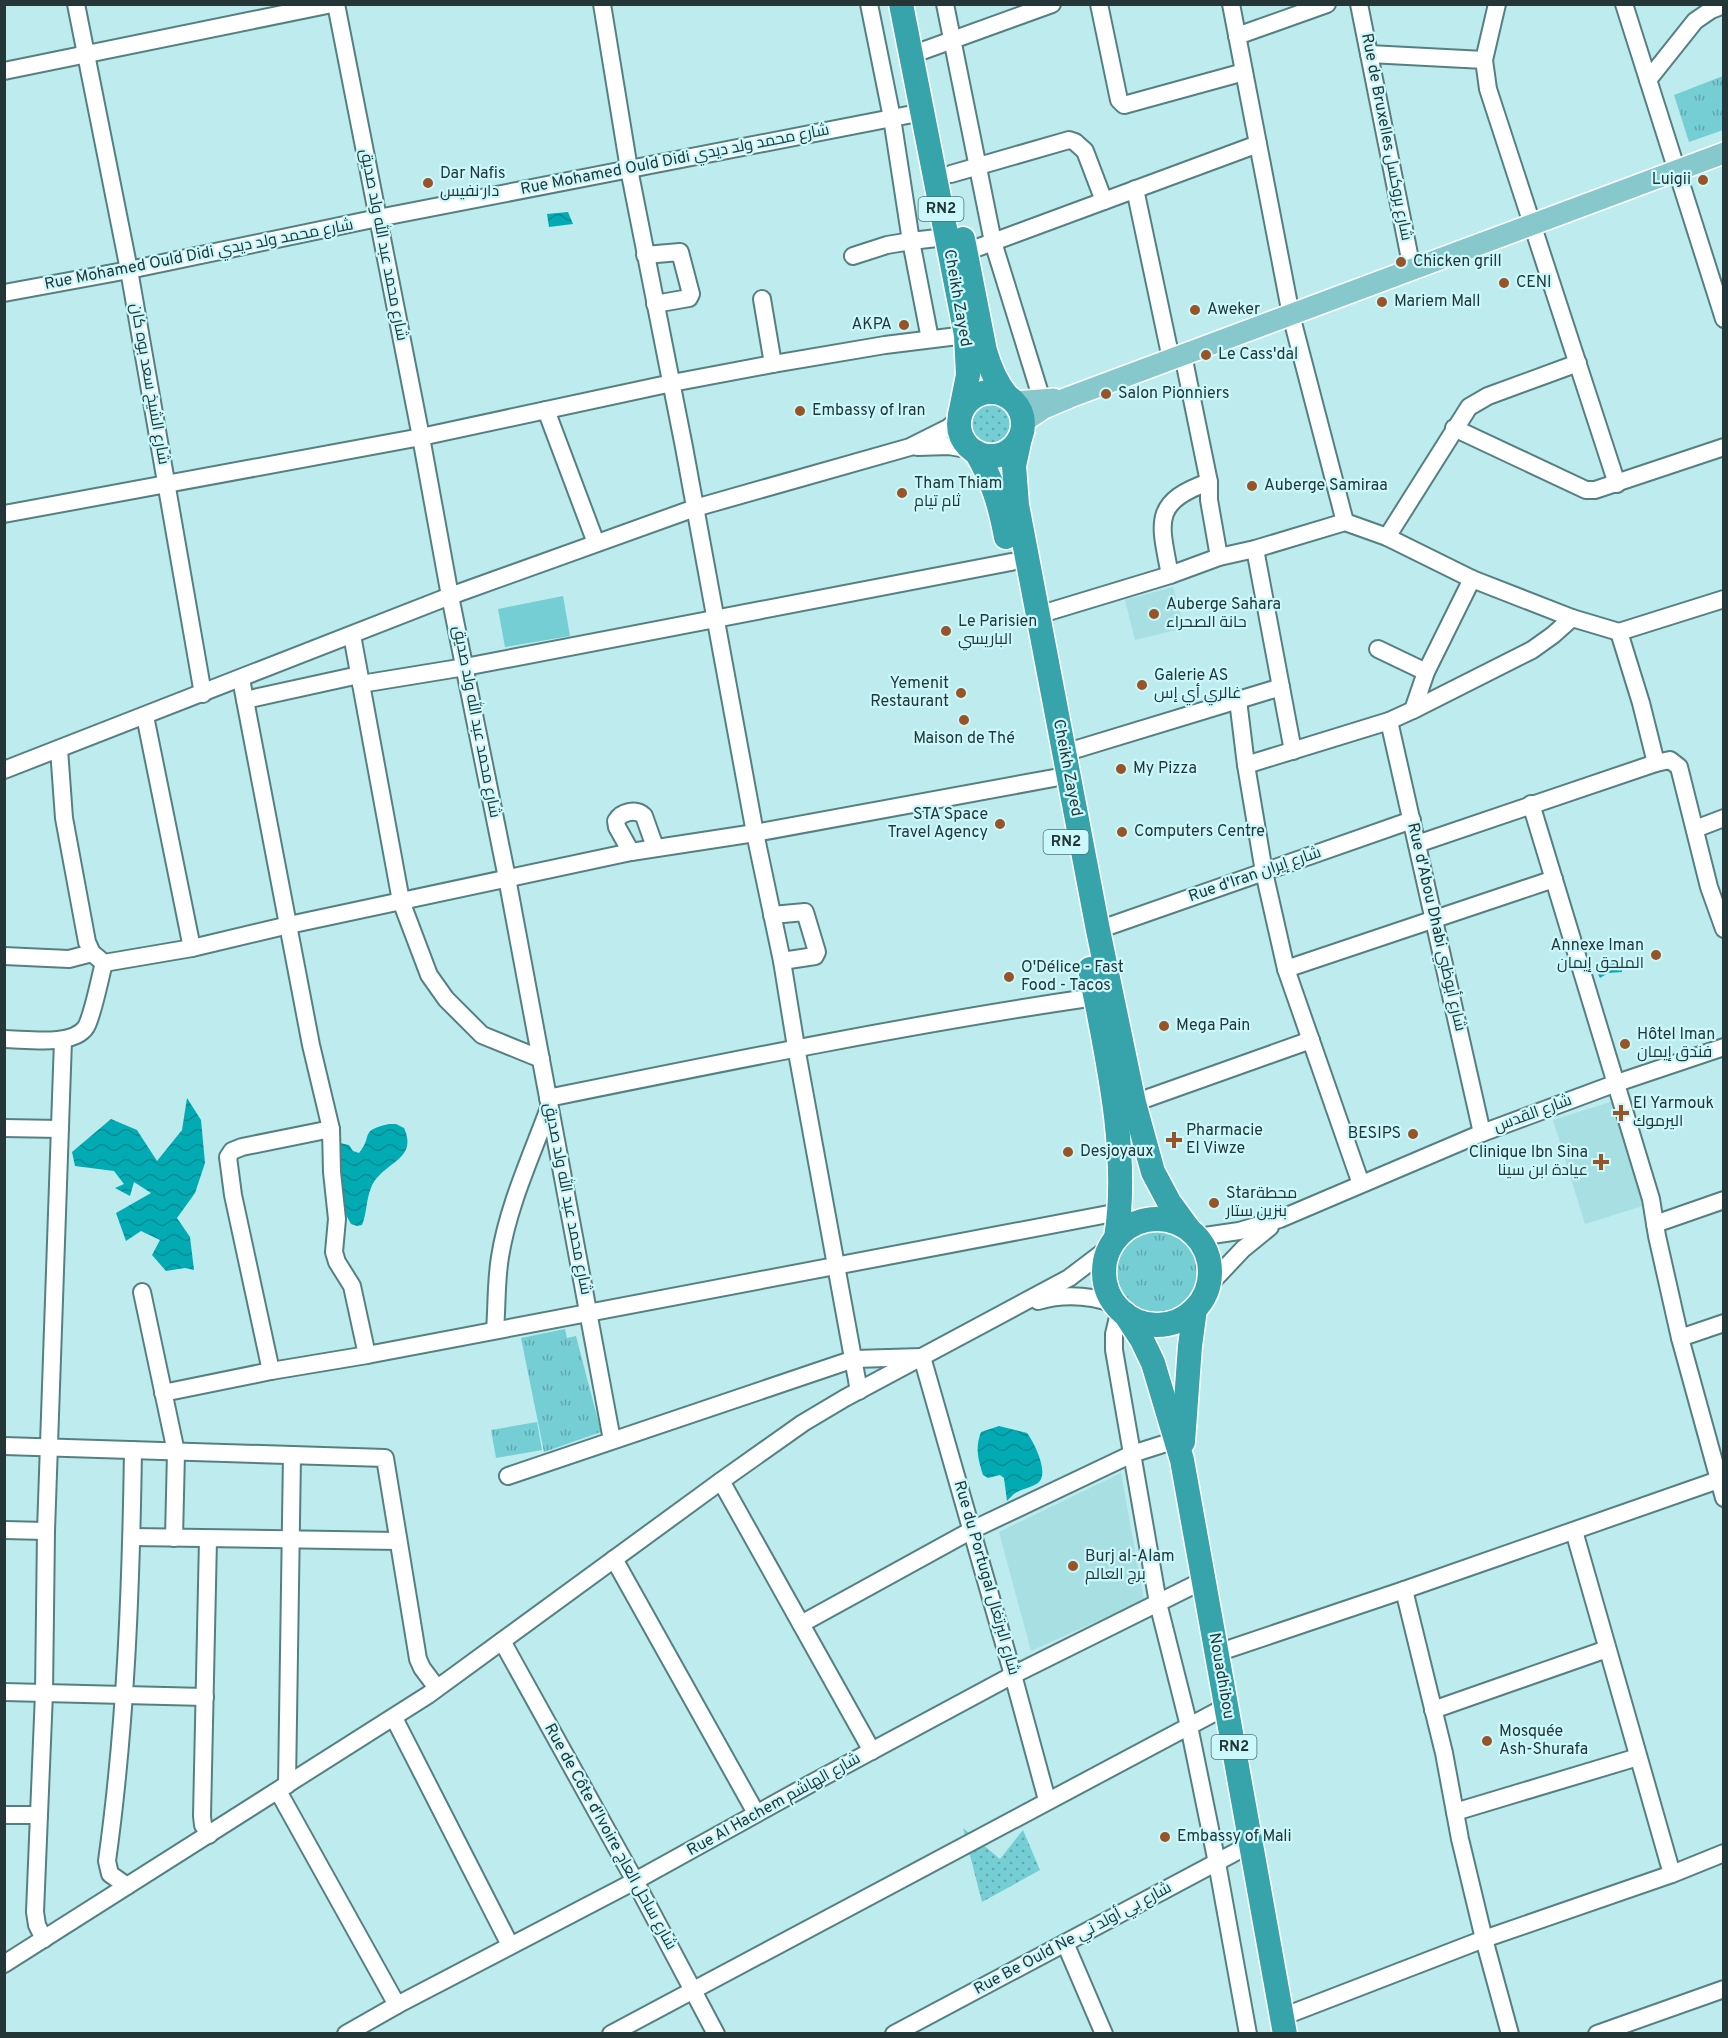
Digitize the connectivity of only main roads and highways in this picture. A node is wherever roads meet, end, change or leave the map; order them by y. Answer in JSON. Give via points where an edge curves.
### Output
{"nodes":[{"id":1,"x":901,"y":4,"type":"edge"},
{"id":2,"x":918,"y":4,"type":"edge"},
{"id":3,"x":919,"y":53,"type":"junction"},
{"id":4,"x":1724,"y":153,"type":"edge"},
{"id":5,"x":1070,"y":397,"type":"junction"},
{"id":6,"x":1016,"y":415,"type":"junction"},
{"id":7,"x":960,"y":417,"type":"junction"},
{"id":8,"x":974,"y":451,"type":"junction"},
{"id":9,"x":1193,"y":1233,"type":"junction"},
{"id":10,"x":1113,"y":1242,"type":"junction"},
{"id":11,"x":1120,"y":1309,"type":"junction"},
{"id":12,"x":1195,"y":1310,"type":"junction"},
{"id":13,"x":1179,"y":1450,"type":"junction"},
{"id":14,"x":1284,"y":2025,"type":"edge"}],
"edges":[{"from":1,"to":3,"type":"highway","name":"Cheikh Zayed","number":"RN2"},
{"from":2,"to":3,"type":"highway","name":"Cheikh Zayed","number":"RN2"},
{"from":3,"to":6,"type":"highway","name":"Cheikh Zayed","number":"RN2","via":[[951,174],[985,351]]},
{"from":3,"to":7,"type":"highway","name":"Cheikh Zayed","number":"RN2","via":[[923,112],[966,334],[968,375]]},
{"from":4,"to":5,"type":"main road"},
{"from":5,"to":6,"type":"main road"},
{"from":5,"to":6,"type":"main road","via":[[1042,400]]},
{"from":6,"to":7,"type":"highway","via":[[998,393],[979,394],[964,406]]},
{"from":6,"to":8,"type":"highway","via":[[1015,445],[993,456]]},
{"from":6,"to":9,"type":"highway","name":"Cheikh Zayed","number":"RN2","via":[[1015,487],[1134,1104],[1153,1172],[1168,1202]]},
{"from":7,"to":8,"type":"highway","name":"Cheikh Zayed","via":[[960,433]]},
{"from":8,"to":10,"type":"highway","name":"Cheikh Zayed","number":"RN2","via":[[990,475],[1001,509],[1095,997],[1120,1161],[1119,1212]]},
{"from":9,"to":10,"type":"highway","via":[[1174,1221],[1150,1219],[1135,1223]]},
{"from":9,"to":12,"type":"highway","via":[[1204,1245],[1210,1265],[1209,1285]]},
{"from":10,"to":11,"type":"highway","via":[[1104,1271],[1107,1290]]},
{"from":11,"to":12,"type":"highway","via":[[1148,1324],[1179,1320]]},
{"from":11,"to":13,"type":"highway","name":"Nouadhibou","number":"RN2","via":[[1153,1363]]},
{"from":12,"to":13,"type":"highway","name":"Nouadhibou","number":"RN2"},
{"from":13,"to":14,"type":"highway","name":"Nouadhibou","number":"RN2"}]}
